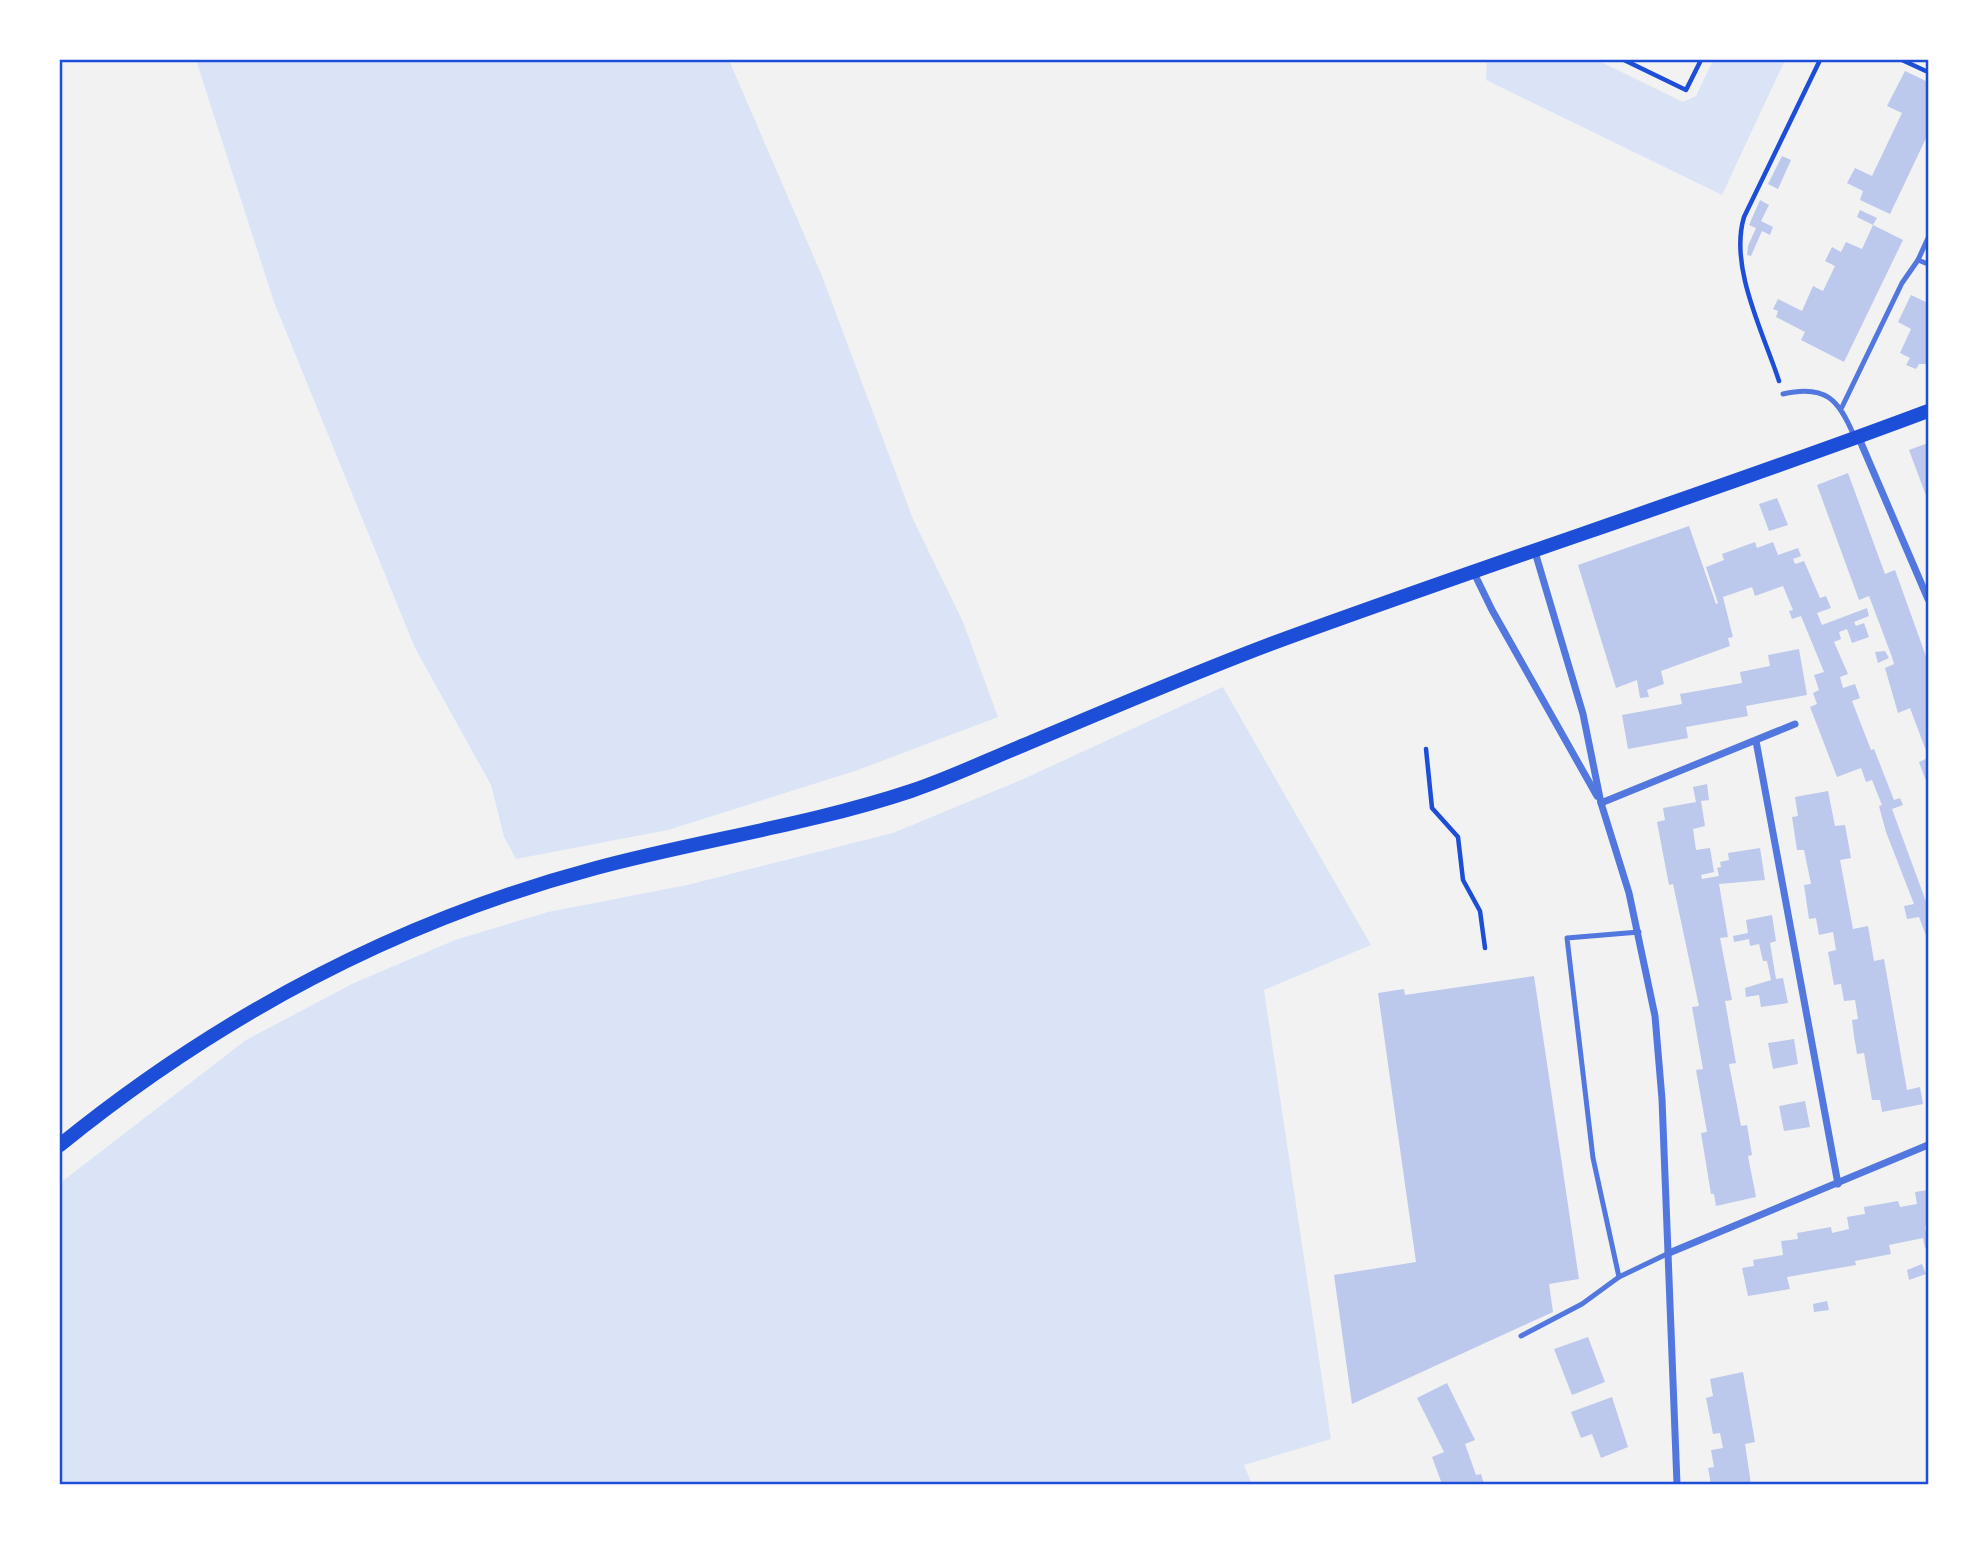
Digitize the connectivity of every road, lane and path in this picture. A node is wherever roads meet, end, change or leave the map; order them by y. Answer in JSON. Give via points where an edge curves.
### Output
{"nodes":[{"id":1,"x":1624,"y":60,"type":"edge"},
{"id":2,"x":1701,"y":60,"type":"edge"},
{"id":3,"x":1820,"y":60,"type":"edge"},
{"id":4,"x":1902,"y":60,"type":"edge"},
{"id":5,"x":1928,"y":72,"type":"edge"},
{"id":6,"x":1928,"y":238,"type":"edge"},
{"id":7,"x":1919,"y":260,"type":"junction"},
{"id":8,"x":1928,"y":264,"type":"edge"},
{"id":9,"x":1783,"y":394,"type":"joint"},
{"id":10,"x":1842,"y":407,"type":"junction"},
{"id":11,"x":1928,"y":411,"type":"edge"},
{"id":12,"x":1856,"y":437,"type":"junction"},
{"id":13,"x":1535,"y":552,"type":"junction"},
{"id":14,"x":1474,"y":573,"type":"junction"},
{"id":15,"x":1928,"y":599,"type":"edge"},
{"id":16,"x":1795,"y":724,"type":"dead end"},
{"id":17,"x":1756,"y":740,"type":"junction"},
{"id":18,"x":1426,"y":749,"type":"dead end"},
{"id":19,"x":1601,"y":803,"type":"junction"},
{"id":20,"x":1639,"y":932,"type":"junction"},
{"id":21,"x":1485,"y":948,"type":"dead end"},
{"id":22,"x":1928,"y":1144,"type":"edge"},
{"id":23,"x":60,"y":1145,"type":"edge"},
{"id":24,"x":1838,"y":1184,"type":"junction"},
{"id":25,"x":1669,"y":1253,"type":"junction"},
{"id":26,"x":1619,"y":1277,"type":"junction"},
{"id":27,"x":1521,"y":1336,"type":"dead end"},
{"id":28,"x":1677,"y":1485,"type":"edge"}],
"edges":[{"from":1,"to":2,"type":"path","via":[[1686,90]]},
{"from":3,"to":9,"type":"path","via":[[1739,232],[1740,260]]},
{"from":4,"to":5,"type":"path"},
{"from":6,"to":7,"type":"lane"},
{"from":7,"to":8,"type":"lane"},
{"from":7,"to":10,"type":"lane","via":[[1902,283]]},
{"from":9,"to":10,"type":"lane","via":[[1816,392]]},
{"from":10,"to":12,"type":"lane"},
{"from":11,"to":12,"type":"main road"},
{"from":12,"to":13,"type":"main road"},
{"from":12,"to":15,"type":"street"},
{"from":13,"to":14,"type":"main road"},
{"from":13,"to":19,"type":"street","via":[[1583,714]]},
{"from":14,"to":19,"type":"street"},
{"from":14,"to":23,"type":"main road","via":[[1211,667],[915,789],[836,813],[581,872],[417,928],[320,973],[223,1027]]},
{"from":16,"to":17,"type":"street"},
{"from":17,"to":19,"type":"street"},
{"from":17,"to":24,"type":"street"},
{"from":18,"to":21,"type":"path","via":[[1432,808],[1458,837],[1463,880],[1480,911]]},
{"from":19,"to":20,"type":"street"},
{"from":20,"to":25,"type":"street","via":[[1658,1044]]},
{"from":20,"to":26,"type":"lane","via":[[1567,938],[1592,1158]]},
{"from":22,"to":24,"type":"street"},
{"from":24,"to":25,"type":"street"},
{"from":25,"to":26,"type":"lane"},
{"from":25,"to":28,"type":"street"},
{"from":26,"to":27,"type":"lane","via":[[1582,1304]]}]}
